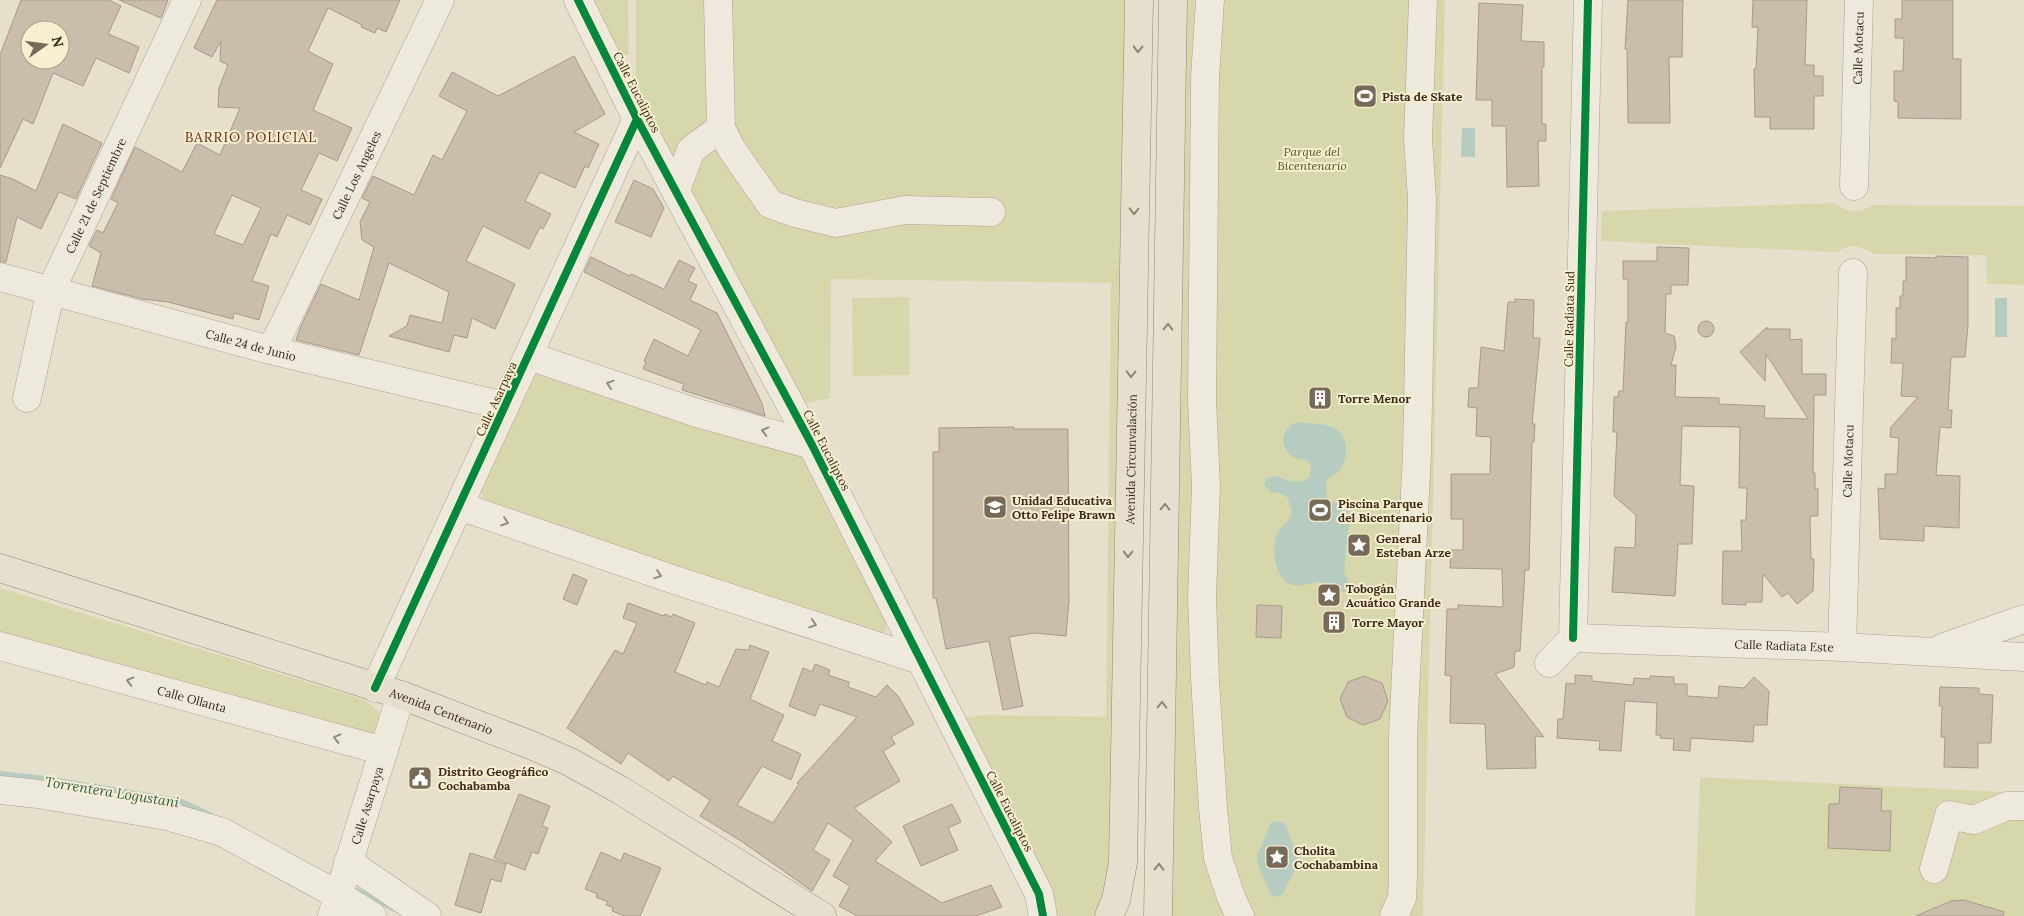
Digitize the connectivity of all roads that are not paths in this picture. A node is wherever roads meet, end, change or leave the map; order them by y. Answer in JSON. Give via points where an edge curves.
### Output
{"nodes":[{"id":1,"x":187,"y":0,"type":"edge"},
{"id":2,"x":440,"y":0,"type":"edge"},
{"id":3,"x":578,"y":0,"type":"edge"},
{"id":4,"x":718,"y":0,"type":"edge"},
{"id":5,"x":1139,"y":0,"type":"edge"},
{"id":6,"x":1173,"y":0,"type":"edge"},
{"id":7,"x":1210,"y":0,"type":"edge"},
{"id":8,"x":1423,"y":0,"type":"edge"},
{"id":9,"x":1588,"y":0,"type":"edge"},
{"id":10,"x":1859,"y":0,"type":"edge"},
{"id":11,"x":637,"y":119,"type":"junction"},
{"id":12,"x":721,"y":128,"type":"junction"},
{"id":13,"x":1854,"y":186,"type":"dead end"},
{"id":14,"x":676,"y":190,"type":"junction"},
{"id":15,"x":990,"y":212,"type":"dead end"},
{"id":16,"x":1853,"y":273,"type":"dead end"},
{"id":17,"x":0,"y":277,"type":"edge"},
{"id":18,"x":51,"y":290,"type":"junction"},
{"id":19,"x":270,"y":350,"type":"junction"},
{"id":20,"x":529,"y":356,"type":"junction"},
{"id":21,"x":27,"y":398,"type":"dead end"},
{"id":22,"x":504,"y":406,"type":"junction"},
{"id":23,"x":812,"y":445,"type":"junction"},
{"id":24,"x":459,"y":506,"type":"junction"},
{"id":25,"x":0,"y":568,"type":"edge"},
{"id":26,"x":2021,"y":620,"type":"edge"},
{"id":27,"x":1572,"y":638,"type":"junction"},
{"id":28,"x":0,"y":646,"type":"edge"},
{"id":29,"x":1842,"y":647,"type":"junction"},
{"id":30,"x":1932,"y":652,"type":"junction"},
{"id":31,"x":2024,"y":657,"type":"edge"},
{"id":32,"x":920,"y":660,"type":"junction"},
{"id":33,"x":1549,"y":663,"type":"dead end"},
{"id":34,"x":374,"y":688,"type":"junction"},
{"id":35,"x":401,"y":695,"type":"junction"},
{"id":36,"x":384,"y":751,"type":"junction"},
{"id":37,"x":0,"y":790,"type":"edge"},
{"id":38,"x":2024,"y":806,"type":"edge"},
{"id":39,"x":348,"y":862,"type":"junction"},
{"id":40,"x":1934,"y":869,"type":"dead end"},
{"id":41,"x":335,"y":905,"type":"edge"},
{"id":42,"x":372,"y":916,"type":"edge"},
{"id":43,"x":427,"y":916,"type":"edge"},
{"id":44,"x":822,"y":916,"type":"edge"},
{"id":45,"x":1043,"y":916,"type":"edge"},
{"id":46,"x":1109,"y":916,"type":"edge"},
{"id":47,"x":1158,"y":916,"type":"edge"},
{"id":48,"x":1240,"y":916,"type":"edge"},
{"id":49,"x":1394,"y":916,"type":"edge"}],
"edges":[{"from":1,"to":18,"type":"street","name":"Calle 21 de Septiembre"},
{"from":2,"to":19,"type":"street","name":"Calle Los Angeles"},
{"from":3,"to":11,"type":"street","name":"Calle Eucaliptos"},
{"from":4,"to":12,"type":"street"},
{"from":5,"to":46,"type":"main road","name":"Avenida Circunvalación","one_way":true,"via":[[1122,862],[1116,900]]},
{"from":47,"to":6,"type":"main road","one_way":true},
{"from":7,"to":48,"type":"street","via":[[1205,77],[1202,401],[1206,486],[1202,607],[1218,858]]},
{"from":8,"to":49,"type":"street","via":[[1418,138],[1422,208],[1417,454],[1403,734],[1402,898]]},
{"from":9,"to":27,"type":"street","name":"Calle Radiata Sud"},
{"from":10,"to":13,"type":"street","name":"Calle Motacu"},
{"from":11,"to":14,"type":"street","name":"Calle Eucaliptos"},
{"from":11,"to":20,"type":"street","name":"Calle Asarpaya"},
{"from":12,"to":14,"type":"street","via":[[691,150]]},
{"from":12,"to":15,"type":"street","via":[[770,204],[795,213],[836,223],[904,210]]},
{"from":14,"to":23,"type":"street","name":"Calle Eucaliptos"},
{"from":16,"to":29,"type":"street","name":"Calle Motacu"},
{"from":17,"to":18,"type":"street","name":"Calle 24 de Junio"},
{"from":18,"to":19,"type":"street","name":"Calle 24 de Junio"},
{"from":18,"to":21,"type":"street","name":"Calle 21 de Septiembre"},
{"from":19,"to":22,"type":"street","name":"Calle 24 de Junio"},
{"from":20,"to":22,"type":"street","name":"Calle Asarpaya"},
{"from":23,"to":20,"type":"street","one_way":true,"via":[[697,413]]},
{"from":22,"to":24,"type":"street","name":"Calle Asarpaya"},
{"from":23,"to":32,"type":"street","name":"Calle Eucaliptos"},
{"from":24,"to":32,"type":"street","one_way":true},
{"from":24,"to":34,"type":"street","name":"Calle Asarpaya"},
{"from":25,"to":34,"type":"main road","name":"Avenida Centenario"},
{"from":26,"to":30,"type":"street","name":"Calle Radiata Este"},
{"from":26,"to":31,"type":"street","via":[[2010,629],[2010,639],[2014,649]]},
{"from":27,"to":29,"type":"street","name":"Calle Radiata Este"},
{"from":27,"to":33,"type":"street"},
{"from":36,"to":28,"type":"street","name":"Calle Ollanta","one_way":true},
{"from":29,"to":30,"type":"street","name":"Calle Radiata Este"},
{"from":30,"to":31,"type":"street"},
{"from":32,"to":45,"type":"street","name":"Calle Eucaliptos","via":[[1039,894]]},
{"from":34,"to":35,"type":"main road","name":"Avenida Centenario"},
{"from":35,"to":36,"type":"street","name":"Calle Asarpaya"},
{"from":35,"to":44,"type":"main road","name":"Avenida Centenario","via":[[570,762]]},
{"from":36,"to":39,"type":"street","name":"Calle Asarpaya"},
{"from":37,"to":41,"type":"street","via":[[167,816],[222,832]]},
{"from":38,"to":40,"type":"street","via":[[2007,806],[1974,820],[1949,815]]},
{"from":39,"to":41,"type":"street","name":"Calle Asarpaya"},
{"from":39,"to":43,"type":"street"},
{"from":41,"to":42,"type":"street"}]}
